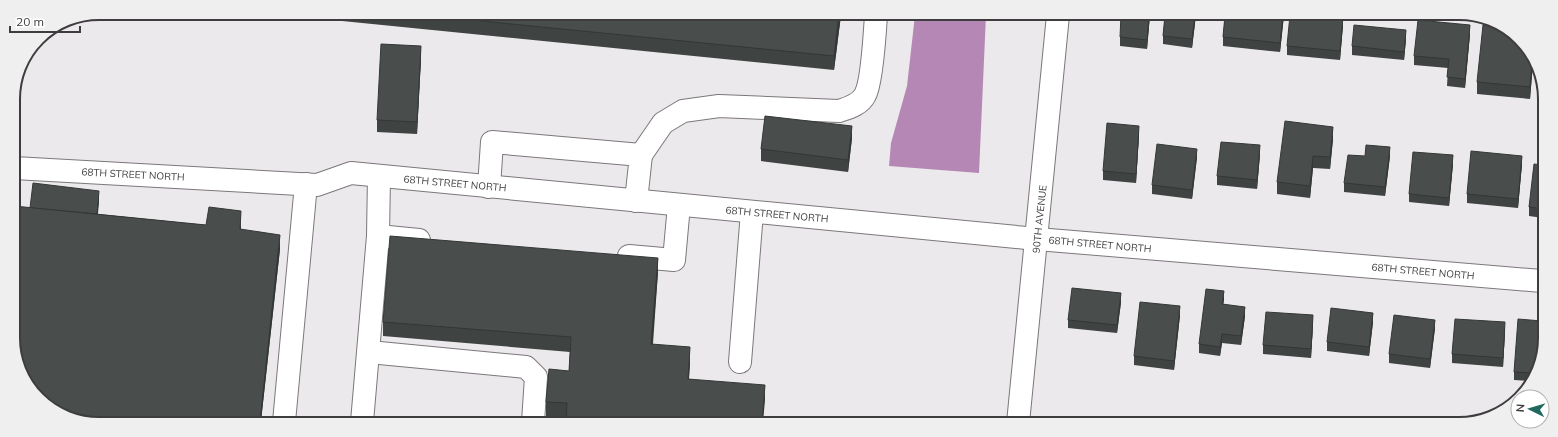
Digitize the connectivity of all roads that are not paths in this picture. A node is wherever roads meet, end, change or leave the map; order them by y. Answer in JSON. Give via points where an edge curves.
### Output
{"nodes":[{"id":1,"x":875,"y":20,"type":"edge"},
{"id":2,"x":1058,"y":20,"type":"edge"},
{"id":3,"x":641,"y":155,"type":"junction"},
{"id":4,"x":20,"y":168,"type":"edge"},
{"id":5,"x":379,"y":176,"type":"junction"},
{"id":6,"x":306,"y":184,"type":"junction"},
{"id":7,"x":489,"y":187,"type":"junction"},
{"id":8,"x":636,"y":201,"type":"junction"},
{"id":9,"x":679,"y":205,"type":"junction"},
{"id":10,"x":752,"y":212,"type":"junction"},
{"id":11,"x":378,"y":236,"type":"junction"},
{"id":12,"x":1037,"y":239,"type":"junction"},
{"id":13,"x":441,"y":241,"type":"edge"},
{"id":14,"x":612,"y":255,"type":"edge"},
{"id":15,"x":1538,"y":281,"type":"edge"},
{"id":16,"x":369,"y":352,"type":"junction"},
{"id":17,"x":740,"y":362,"type":"dead end"},
{"id":18,"x":284,"y":417,"type":"edge"},
{"id":19,"x":362,"y":417,"type":"edge"},
{"id":20,"x":533,"y":417,"type":"edge"},
{"id":21,"x":1019,"y":417,"type":"edge"}],
"edges":[{"from":1,"to":3,"type":"street","via":[[869,80],[865,96],[854,106],[839,111],[719,106],[683,111],[663,123]]},
{"from":2,"to":12,"type":"street","name":"90TH AVENUE"},
{"from":3,"to":7,"type":"street","via":[[492,142]]},
{"from":3,"to":8,"type":"street"},
{"from":4,"to":6,"type":"street","name":"68TH STREET NORTH"},
{"from":5,"to":6,"type":"street","name":"68TH STREET NORTH","via":[[351,174],[317,185]]},
{"from":5,"to":7,"type":"street","name":"68TH STREET NORTH"},
{"from":5,"to":11,"type":"street"},
{"from":6,"to":18,"type":"street"},
{"from":7,"to":8,"type":"street","name":"68TH STREET NORTH"},
{"from":8,"to":9,"type":"street","name":"68TH STREET NORTH"},
{"from":9,"to":10,"type":"street","name":"68TH STREET NORTH"},
{"from":9,"to":14,"type":"street","via":[[674,260]]},
{"from":10,"to":12,"type":"street","name":"68TH STREET NORTH"},
{"from":10,"to":17,"type":"street"},
{"from":11,"to":13,"type":"street"},
{"from":11,"to":16,"type":"street"},
{"from":12,"to":15,"type":"street","name":"68TH STREET NORTH"},
{"from":12,"to":21,"type":"street","name":"90TH AVENUE"},
{"from":16,"to":19,"type":"street"},
{"from":16,"to":20,"type":"street","via":[[526,367],[536,377]]}]}
